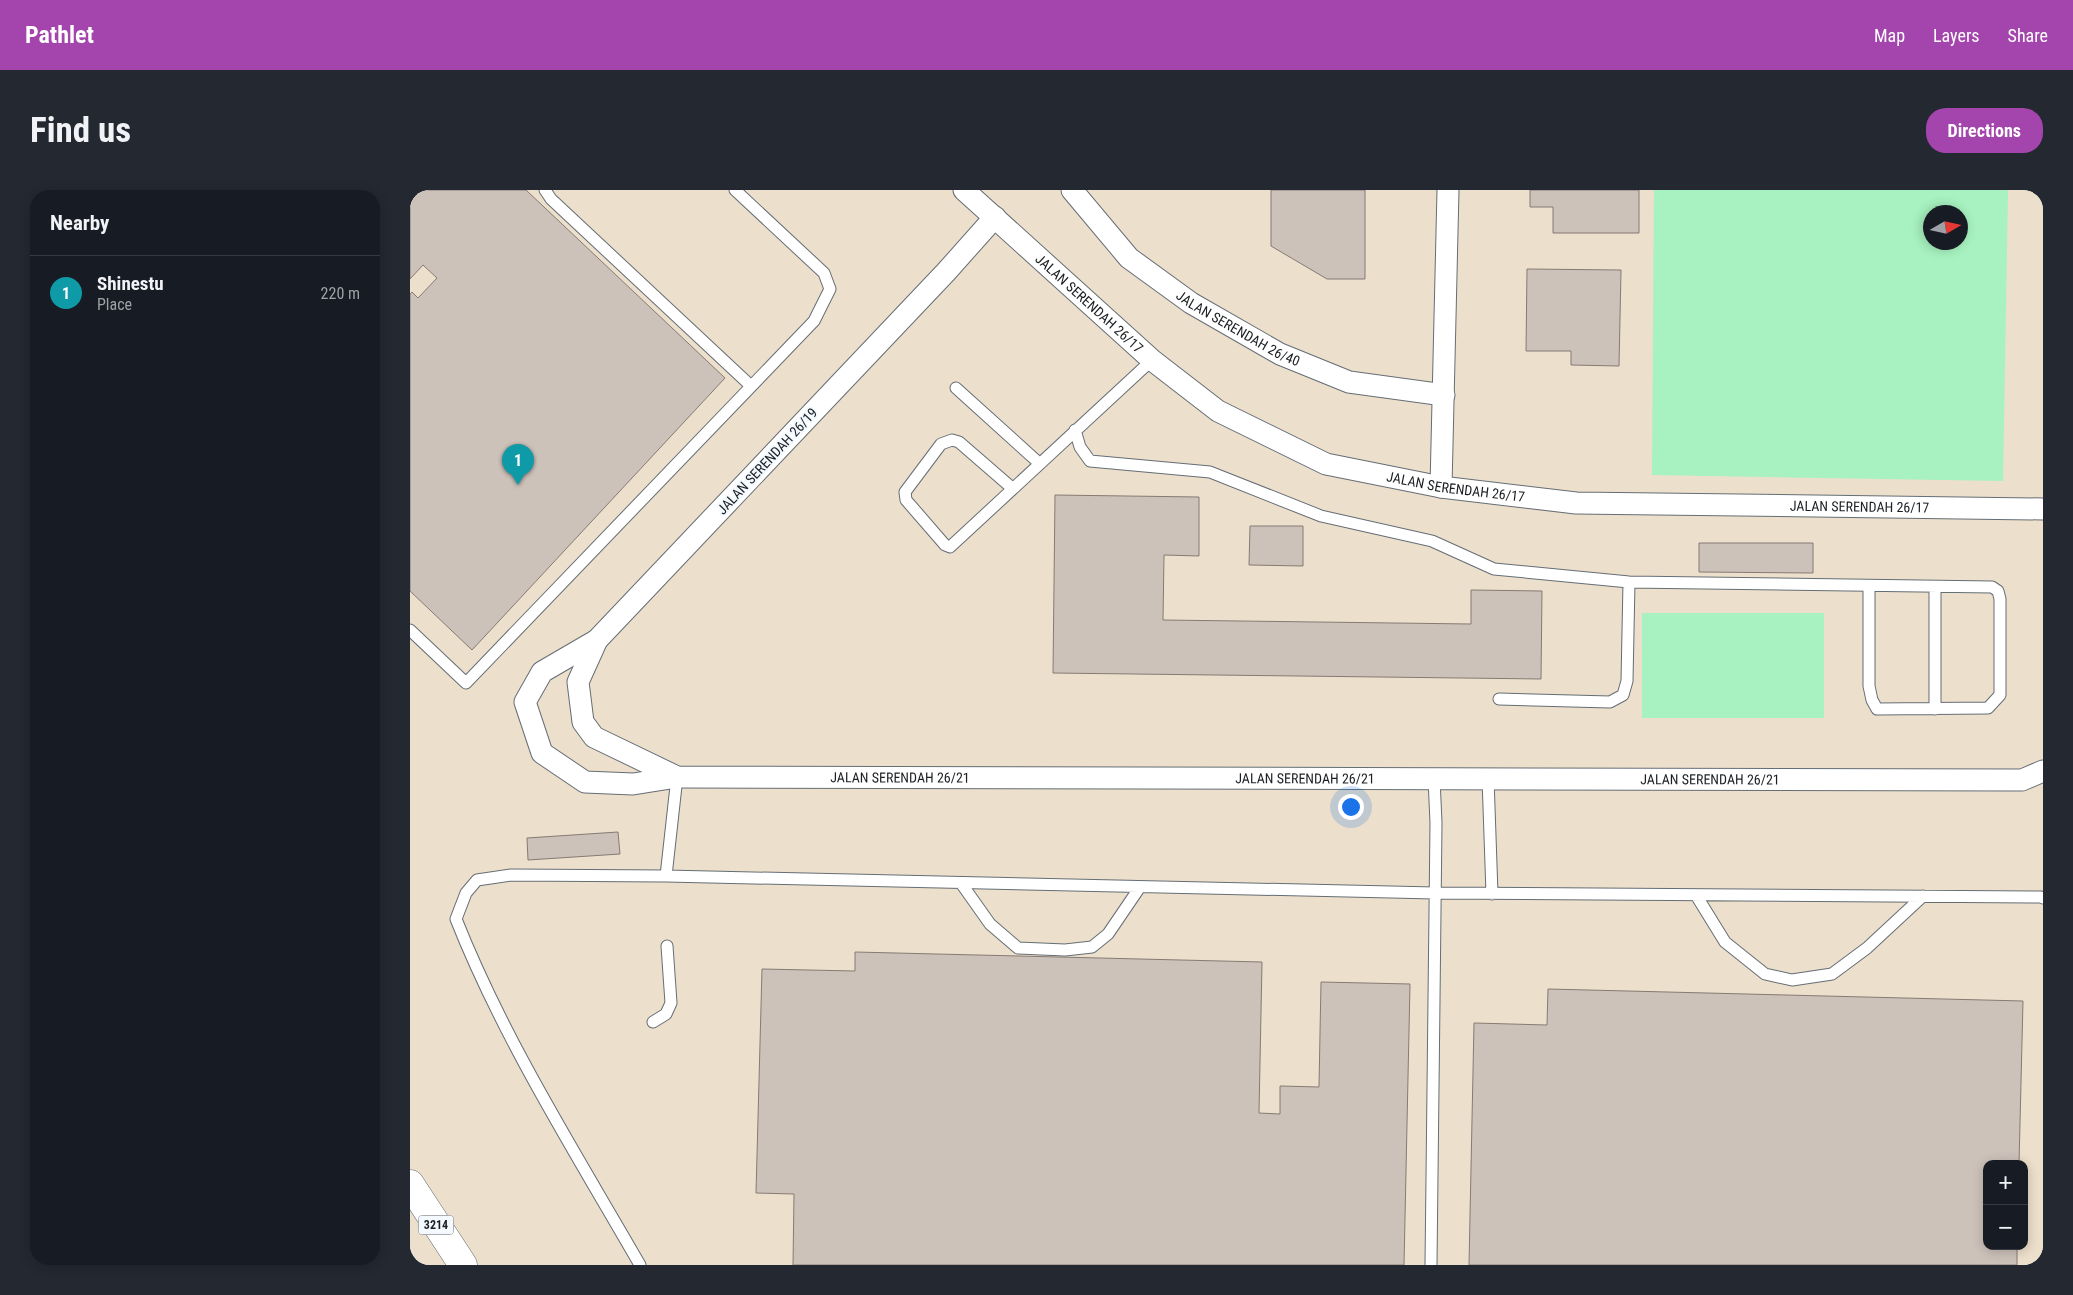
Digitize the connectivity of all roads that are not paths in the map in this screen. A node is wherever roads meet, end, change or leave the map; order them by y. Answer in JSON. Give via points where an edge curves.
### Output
{"nodes":[{"id":1,"x":545,"y":190,"type":"edge"},
{"id":2,"x":735,"y":190,"type":"edge"},
{"id":3,"x":964,"y":190,"type":"edge"},
{"id":4,"x":1072,"y":190,"type":"edge"},
{"id":5,"x":1448,"y":190,"type":"edge"},
{"id":6,"x":994,"y":217,"type":"junction"},
{"id":7,"x":1152,"y":360,"type":"junction"},
{"id":8,"x":751,"y":386,"type":"junction"},
{"id":9,"x":956,"y":388,"type":"dead end"},
{"id":10,"x":1444,"y":395,"type":"junction"},
{"id":11,"x":1075,"y":430,"type":"junction"},
{"id":12,"x":1039,"y":463,"type":"junction"},
{"id":13,"x":1442,"y":487,"type":"junction"},
{"id":14,"x":1012,"y":488,"type":"junction"},
{"id":15,"x":2043,"y":510,"type":"edge"},
{"id":16,"x":1630,"y":582,"type":"junction"},
{"id":17,"x":1869,"y":586,"type":"junction"},
{"id":18,"x":1935,"y":586,"type":"junction"},
{"id":19,"x":410,"y":630,"type":"edge"},
{"id":20,"x":597,"y":640,"type":"junction"},
{"id":21,"x":1499,"y":699,"type":"dead end"},
{"id":22,"x":1935,"y":709,"type":"junction"},
{"id":23,"x":583,"y":722,"type":"joint"},
{"id":24,"x":2043,"y":771,"type":"edge"},
{"id":25,"x":677,"y":777,"type":"junction"},
{"id":26,"x":1434,"y":778,"type":"junction"},
{"id":27,"x":1488,"y":778,"type":"junction"},
{"id":28,"x":666,"y":876,"type":"junction"},
{"id":29,"x":961,"y":883,"type":"junction"},
{"id":30,"x":1140,"y":887,"type":"junction"},
{"id":31,"x":1435,"y":893,"type":"junction"},
{"id":32,"x":1492,"y":894,"type":"junction"},
{"id":33,"x":1696,"y":895,"type":"junction"},
{"id":34,"x":1924,"y":896,"type":"junction"},
{"id":35,"x":2043,"y":898,"type":"edge"},
{"id":36,"x":667,"y":946,"type":"dead end"},
{"id":37,"x":653,"y":1022,"type":"dead end"},
{"id":38,"x":410,"y":1184,"type":"edge"},
{"id":39,"x":463,"y":1265,"type":"edge"},
{"id":40,"x":640,"y":1265,"type":"edge"},
{"id":41,"x":1432,"y":1265,"type":"edge"}],
"edges":[{"from":1,"to":8,"type":"lane"},
{"from":2,"to":8,"type":"lane","via":[[824,274],[830,289],[814,321]]},
{"from":3,"to":6,"type":"street","name":"JALAN SERENDAH 26/17"},
{"from":4,"to":10,"type":"street","name":"JALAN SERENDAH 26/40","via":[[1129,258],[1191,303],[1280,354],[1349,382]]},
{"from":5,"to":10,"type":"street"},
{"from":6,"to":7,"type":"street","name":"JALAN SERENDAH 26/17"},
{"from":6,"to":20,"type":"street","name":"JALAN SERENDAH 26/19","via":[[946,272]]},
{"from":7,"to":11,"type":"lane"},
{"from":7,"to":13,"type":"street","name":"JALAN SERENDAH 26/17","via":[[1218,411],[1326,464]]},
{"from":8,"to":19,"type":"lane","via":[[466,683]]},
{"from":9,"to":12,"type":"lane"},
{"from":10,"to":13,"type":"street"},
{"from":11,"to":12,"type":"lane"},
{"from":11,"to":16,"type":"lane","via":[[1080,447],[1090,461],[1210,472],[1321,516],[1432,541],[1494,569]]},
{"from":12,"to":14,"type":"lane"},
{"from":13,"to":15,"type":"street","name":"JALAN SERENDAH 26/17","via":[[1576,503]]},
{"from":14,"to":14,"type":"lane","via":[[950,547],[906,500],[905,492],[941,444],[952,440],[959,442]]},
{"from":16,"to":17,"type":"lane"},
{"from":16,"to":21,"type":"lane","via":[[1627,681],[1623,695],[1610,702]]},
{"from":17,"to":18,"type":"lane"},
{"from":17,"to":22,"type":"lane","via":[[1869,686],[1872,700],[1877,709]]},
{"from":18,"to":22,"type":"lane"},
{"from":18,"to":22,"type":"lane","via":[[1992,587],[1998,591],[2000,599],[2000,695],[1988,708]]},
{"from":20,"to":23,"type":"street","name":"JALAN SERENDAH 26/19","via":[[578,682]]},
{"from":20,"to":25,"type":"street","via":[[542,672],[525,702],[542,753],[585,782],[633,784]]},
{"from":23,"to":25,"type":"street","name":"JALAN SERENDAH 26/21","via":[[594,737]]},
{"from":24,"to":27,"type":"street","name":"JALAN SERENDAH 26/21","via":[[2022,780]]},
{"from":25,"to":26,"type":"street","name":"JALAN SERENDAH 26/21"},
{"from":25,"to":28,"type":"lane"},
{"from":26,"to":27,"type":"street","name":"JALAN SERENDAH 26/21"},
{"from":26,"to":31,"type":"lane"},
{"from":27,"to":32,"type":"lane"},
{"from":28,"to":29,"type":"lane"},
{"from":28,"to":40,"type":"lane","via":[[511,875],[477,880],[466,893],[456,919],[502,1023]]},
{"from":29,"to":30,"type":"lane"},
{"from":29,"to":30,"type":"lane","via":[[990,924],[1018,948],[1065,950],[1092,947],[1108,934]]},
{"from":30,"to":31,"type":"lane"},
{"from":31,"to":32,"type":"lane"},
{"from":31,"to":41,"type":"lane"},
{"from":32,"to":33,"type":"lane"},
{"from":33,"to":34,"type":"lane"},
{"from":33,"to":34,"type":"lane","via":[[1725,942],[1765,974],[1792,980],[1832,974],[1867,948]]},
{"from":34,"to":35,"type":"lane"},
{"from":36,"to":37,"type":"lane","via":[[671,1003],[666,1014]]},
{"from":38,"to":39,"type":"main road","number":"3214"}]}
